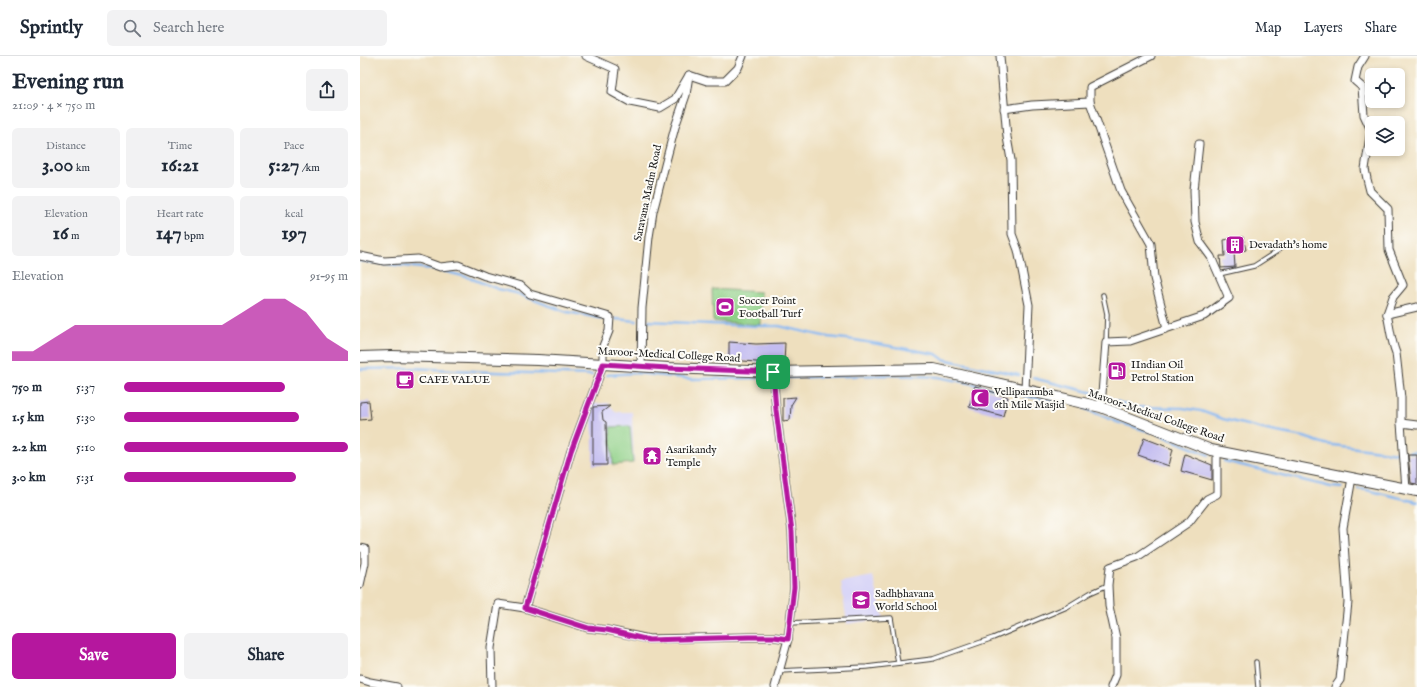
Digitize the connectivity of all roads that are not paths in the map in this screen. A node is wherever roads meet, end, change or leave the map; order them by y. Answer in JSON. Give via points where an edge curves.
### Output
{"nodes":[{"id":1,"x":586,"y":56,"type":"edge"},
{"id":2,"x":743,"y":56,"type":"edge"},
{"id":3,"x":1000,"y":56,"type":"edge"},
{"id":4,"x":1151,"y":56,"type":"edge"},
{"id":5,"x":1365,"y":56,"type":"edge"},
{"id":6,"x":689,"y":75,"type":"junction"},
{"id":7,"x":1090,"y":102,"type":"junction"},
{"id":8,"x":1004,"y":109,"type":"junction"},
{"id":9,"x":1199,"y":144,"type":"dead end"},
{"id":10,"x":1279,"y":250,"type":"dead end"},
{"id":11,"x":360,"y":256,"type":"edge"},
{"id":12,"x":1219,"y":274,"type":"junction"},
{"id":13,"x":1103,"y":295,"type":"dead end"},
{"id":14,"x":1417,"y":307,"type":"edge"},
{"id":15,"x":1387,"y":314,"type":"junction"},
{"id":16,"x":1167,"y":328,"type":"junction"},
{"id":17,"x":1106,"y":342,"type":"junction"},
{"id":18,"x":360,"y":357,"type":"edge"},
{"id":19,"x":603,"y":364,"type":"junction"},
{"id":20,"x":641,"y":367,"type":"junction"},
{"id":21,"x":773,"y":372,"type":"junction"},
{"id":22,"x":1025,"y":390,"type":"junction"},
{"id":23,"x":1101,"y":407,"type":"junction"},
{"id":24,"x":1401,"y":424,"type":"junction"},
{"id":25,"x":1417,"y":425,"type":"edge"},
{"id":26,"x":1217,"y":451,"type":"junction"},
{"id":27,"x":1352,"y":478,"type":"junction"},
{"id":28,"x":1406,"y":488,"type":"junction"},
{"id":29,"x":1417,"y":491,"type":"edge"},
{"id":30,"x":360,"y":548,"type":"edge"},
{"id":31,"x":360,"y":585,"type":"edge"},
{"id":32,"x":1108,"y":585,"type":"junction"},
{"id":33,"x":525,"y":608,"type":"junction"},
{"id":34,"x":790,"y":623,"type":"junction"},
{"id":35,"x":788,"y":639,"type":"junction"},
{"id":36,"x":1256,"y":662,"type":"dead end"},
{"id":37,"x":898,"y":663,"type":"junction"},
{"id":38,"x":779,"y":671,"type":"junction"},
{"id":39,"x":360,"y":679,"type":"edge"},
{"id":40,"x":397,"y":687,"type":"edge"},
{"id":41,"x":492,"y":687,"type":"edge"},
{"id":42,"x":775,"y":687,"type":"edge"},
{"id":43,"x":1111,"y":687,"type":"edge"},
{"id":44,"x":1258,"y":687,"type":"edge"},
{"id":45,"x":1334,"y":687,"type":"edge"}],
"edges":[{"from":1,"to":6,"type":"street","via":[[615,69],[612,92],[630,102],[660,108],[675,99]]},
{"from":2,"to":6,"type":"street","via":[[738,68],[725,81],[707,81]]},
{"from":3,"to":8,"type":"street"},
{"from":4,"to":7,"type":"street","via":[[1090,87]]},
{"from":5,"to":15,"type":"street","via":[[1358,67],[1355,81],[1362,87],[1364,115],[1371,130],[1367,179],[1370,191],[1388,209],[1389,250],[1403,286],[1393,297]]},
{"from":6,"to":20,"type":"street","name":"Saravana Madm Road","via":[[686,95],[653,212],[642,308]]},
{"from":7,"to":8,"type":"street"},
{"from":7,"to":16,"type":"street","via":[[1121,191],[1151,244],[1154,278]]},
{"from":8,"to":22,"type":"street","via":[[1011,160],[1012,234],[1018,250],[1029,305]]},
{"from":9,"to":12,"type":"street","via":[[1194,190],[1196,222],[1200,242]]},
{"from":10,"to":12,"type":"lane","via":[[1254,266]]},
{"from":11,"to":19,"type":"street","via":[[384,261],[418,259],[440,267],[458,265],[521,286],[530,294],[610,317],[609,331],[603,346]]},
{"from":12,"to":16,"type":"street","via":[[1229,298],[1204,316]]},
{"from":13,"to":17,"type":"lane","via":[[1107,314]]},
{"from":14,"to":15,"type":"street"},
{"from":15,"to":24,"type":"street","via":[[1396,353]]},
{"from":16,"to":17,"type":"street","via":[[1130,341]]},
{"from":17,"to":23,"type":"street"},
{"from":18,"to":19,"type":"main road","name":"Mavoor-Medical College Road","via":[[508,359]]},
{"from":19,"to":20,"type":"main road","name":"Mavoor-Medical College Road"},
{"from":19,"to":33,"type":"street","via":[[571,451]]},
{"from":20,"to":21,"type":"main road","name":"Mavoor-Medical College Road"},
{"from":21,"to":22,"type":"main road","name":"Mavoor-Medical College Road","via":[[934,369]]},
{"from":21,"to":34,"type":"street","via":[[792,531],[794,587]]},
{"from":22,"to":23,"type":"main road","name":"Mavoor-Medical College Road"},
{"from":23,"to":26,"type":"main road","name":"Mavoor-Medical College Road"},
{"from":24,"to":25,"type":"street"},
{"from":24,"to":28,"type":"street"},
{"from":26,"to":27,"type":"main road","name":"Mavoor-Medical College Road"},
{"from":26,"to":32,"type":"street","via":[[1217,494],[1207,499],[1189,522],[1137,557],[1110,567]]},
{"from":27,"to":28,"type":"main road","name":"Mavoor-Medical College Road"},
{"from":27,"to":45,"type":"street","via":[[1343,528],[1348,602],[1340,680]]},
{"from":28,"to":29,"type":"main road","name":"Mavoor-Medical College Road"},
{"from":30,"to":31,"type":"street","via":[[366,549]]},
{"from":32,"to":37,"type":"lane","via":[[1067,607],[993,638],[933,659]]},
{"from":32,"to":43,"type":"street","via":[[1109,606],[1116,638],[1116,675]]},
{"from":33,"to":35,"type":"street","via":[[588,628],[649,640],[749,637]]},
{"from":33,"to":41,"type":"street","via":[[498,604],[491,648]]},
{"from":34,"to":35,"type":"street"},
{"from":34,"to":37,"type":"lane","via":[[891,618]]},
{"from":35,"to":38,"type":"street"},
{"from":36,"to":44,"type":"lane"},
{"from":37,"to":38,"type":"lane"},
{"from":38,"to":42,"type":"street"},
{"from":39,"to":40,"type":"street"}]}
